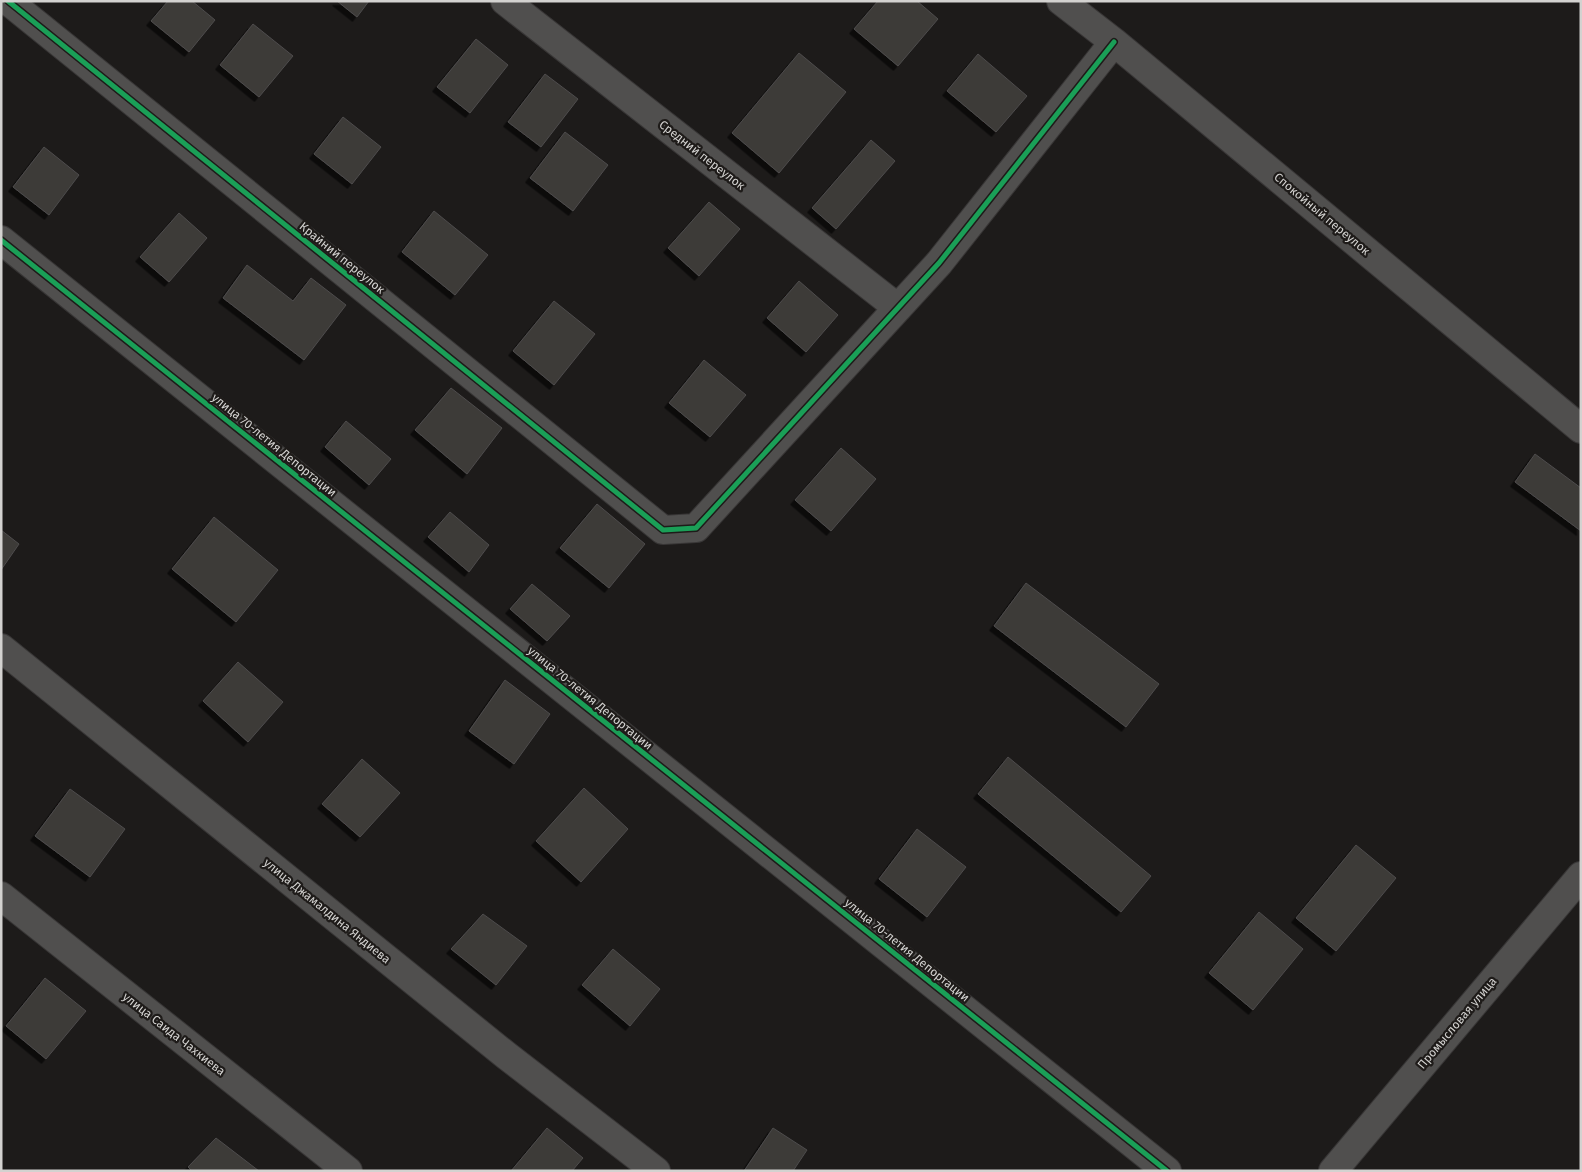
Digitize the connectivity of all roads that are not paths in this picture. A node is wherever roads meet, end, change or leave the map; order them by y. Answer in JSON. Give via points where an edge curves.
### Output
{"nodes":[{"id":1,"x":8,"y":1,"type":"edge"},
{"id":2,"x":505,"y":1,"type":"edge"},
{"id":3,"x":1061,"y":1,"type":"edge"},
{"id":4,"x":1114,"y":42,"type":"junction"},
{"id":5,"x":1,"y":240,"type":"edge"},
{"id":6,"x":898,"y":308,"type":"junction"},
{"id":7,"x":1581,"y":429,"type":"edge"},
{"id":8,"x":1,"y":648,"type":"edge"},
{"id":9,"x":1581,"y":876,"type":"edge"},
{"id":10,"x":1,"y":896,"type":"edge"},
{"id":11,"x":348,"y":1171,"type":"edge"},
{"id":12,"x":656,"y":1171,"type":"edge"},
{"id":13,"x":1167,"y":1171,"type":"edge"},
{"id":14,"x":1333,"y":1171,"type":"edge"}],
"edges":[{"from":1,"to":6,"type":"street","name":"Крайний переулок","via":[[663,530],[696,528]]},
{"from":2,"to":6,"type":"street","name":"Средний переулок"},
{"from":3,"to":4,"type":"street","name":"Спокойный переулок"},
{"from":4,"to":6,"type":"street","via":[[939,263]]},
{"from":4,"to":7,"type":"street","name":"Спокойный переулок"},
{"from":5,"to":13,"type":"street","name":"улица 70-летия Депортации"},
{"from":8,"to":12,"type":"street","name":"улица Джамалдина Яндиева","via":[[507,1056]]},
{"from":9,"to":14,"type":"street","name":"Промысловая улица"},
{"from":10,"to":11,"type":"street","name":"улица Саида Чахкиева"}]}
